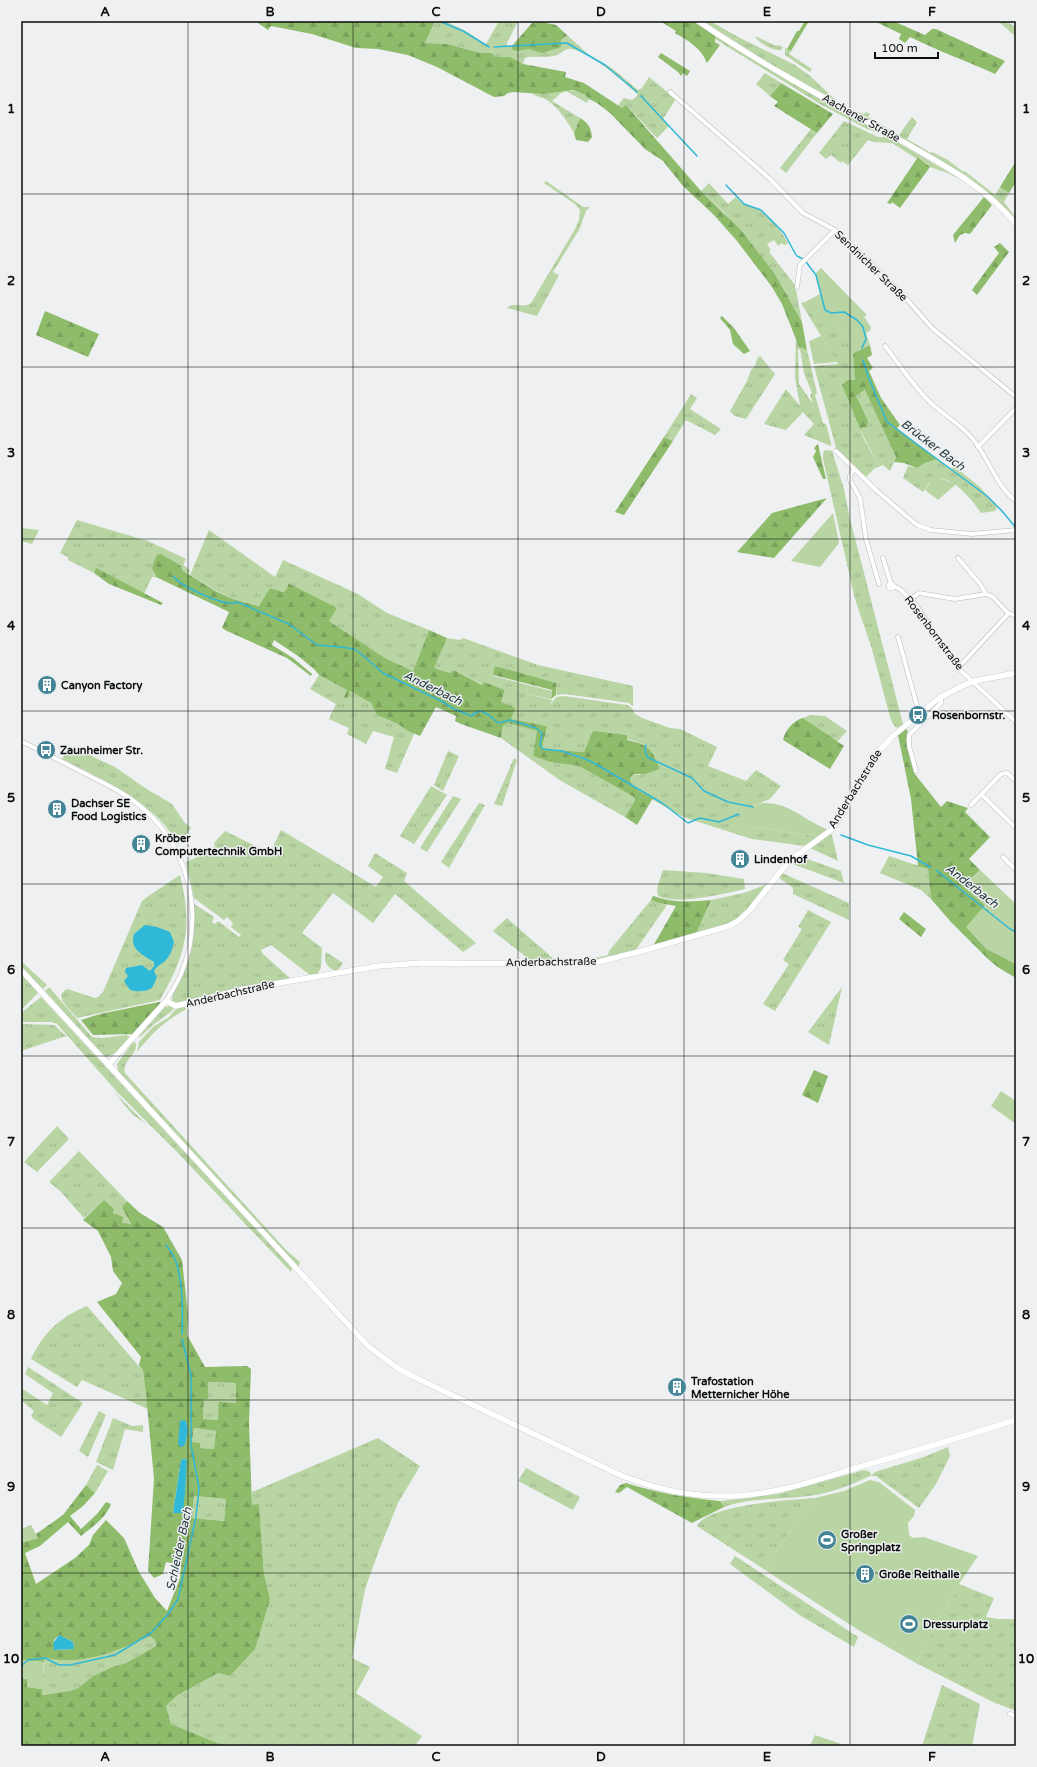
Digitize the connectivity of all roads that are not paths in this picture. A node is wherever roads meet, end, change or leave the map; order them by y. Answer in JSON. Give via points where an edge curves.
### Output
{"nodes":[{"id":1,"x":698,"y":21,"type":"edge"},
{"id":2,"x":670,"y":92,"type":"dead end"},
{"id":3,"x":1016,"y":224,"type":"edge"},
{"id":4,"x":835,"y":230,"type":"junction"},
{"id":5,"x":797,"y":287,"type":"dead end"},
{"id":6,"x":885,"y":346,"type":"dead end"},
{"id":7,"x":1016,"y":397,"type":"edge"},
{"id":8,"x":1016,"y":408,"type":"edge"},
{"id":9,"x":978,"y":447,"type":"junction"},
{"id":10,"x":836,"y":451,"type":"dead end"},
{"id":11,"x":854,"y":469,"type":"junction"},
{"id":12,"x":1016,"y":501,"type":"edge"},
{"id":13,"x":1016,"y":530,"type":"edge"},
{"id":14,"x":882,"y":558,"type":"dead end"},
{"id":15,"x":958,"y":558,"type":"dead end"},
{"id":16,"x":879,"y":584,"type":"dead end"},
{"id":17,"x":986,"y":594,"type":"junction"},
{"id":18,"x":911,"y":599,"type":"junction"},
{"id":19,"x":1009,"y":613,"type":"junction"},
{"id":20,"x":1016,"y":616,"type":"edge"},
{"id":21,"x":898,"y":637,"type":"dead end"},
{"id":22,"x":958,"y":668,"type":"junction"},
{"id":23,"x":1016,"y":673,"type":"edge"},
{"id":24,"x":974,"y":681,"type":"junction"},
{"id":25,"x":941,"y":697,"type":"junction"},
{"id":26,"x":921,"y":713,"type":"junction"},
{"id":27,"x":1016,"y":722,"type":"edge"},
{"id":28,"x":21,"y":741,"type":"edge"},
{"id":29,"x":916,"y":771,"type":"dead end"},
{"id":30,"x":1016,"y":781,"type":"edge"},
{"id":31,"x":982,"y":795,"type":"junction"},
{"id":32,"x":971,"y":805,"type":"dead end"},
{"id":33,"x":1016,"y":828,"type":"edge"},
{"id":34,"x":1003,"y":858,"type":"dead end"},
{"id":35,"x":1016,"y":870,"type":"edge"},
{"id":36,"x":21,"y":970,"type":"edge"},
{"id":37,"x":166,"y":1001,"type":"junction"},
{"id":38,"x":108,"y":1065,"type":"junction"},
{"id":39,"x":1016,"y":1420,"type":"edge"},
{"id":40,"x":1010,"y":1714,"type":"dead end"},
{"id":41,"x":1016,"y":1716,"type":"edge"}],
"edges":[{"from":1,"to":3,"type":"main road","name":"Aachener Straße","via":[[766,64],[952,170],[987,194]]},
{"from":2,"to":4,"type":"street","name":"Sendnicher Straße","via":[[770,178],[803,213]]},
{"from":4,"to":5,"type":"street","via":[[800,265]]},
{"from":4,"to":7,"type":"street","name":"Sendnicher Straße","via":[[878,270],[932,328]]},
{"from":6,"to":9,"type":"street","via":[[911,382],[930,402],[962,426]]},
{"from":8,"to":9,"type":"street"},
{"from":9,"to":12,"type":"street","via":[[1001,486]]},
{"from":10,"to":11,"type":"street"},
{"from":11,"to":13,"type":"street","via":[[917,526],[972,534]]},
{"from":11,"to":16,"type":"street","via":[[850,480],[860,498],[866,539]]},
{"from":14,"to":18,"type":"street","name":"Rosenbornstraße","via":[[893,585]]},
{"from":15,"to":17,"type":"street"},
{"from":17,"to":18,"type":"street","via":[[955,599],[923,593]]},
{"from":17,"to":19,"type":"street","via":[[993,597]]},
{"from":18,"to":22,"type":"street","name":"Rosenbornstraße"},
{"from":19,"to":20,"type":"street"},
{"from":19,"to":22,"type":"street"},
{"from":21,"to":26,"type":"street"},
{"from":22,"to":24,"type":"street","name":"Rosenbornstraße"},
{"from":23,"to":24,"type":"main road","name":"Anderbachstraße"},
{"from":24,"to":25,"type":"main road","name":"Anderbachstraße"},
{"from":24,"to":27,"type":"street","name":"Rosenbornstraße"},
{"from":25,"to":26,"type":"main road","name":"Anderbachstraße"},
{"from":25,"to":29,"type":"street","via":[[941,703],[909,735],[908,742]]},
{"from":26,"to":37,"type":"main road","name":"Anderbachstraße","via":[[892,736],[875,755],[831,830],[790,862],[749,911],[729,926],[642,951],[584,964],[422,963],[379,966],[244,989],[176,1006]]},
{"from":28,"to":37,"type":"street","via":[[132,800],[150,816],[176,847],[190,886],[192,927],[186,962]]},
{"from":30,"to":31,"type":"street","via":[[1004,773]]},
{"from":31,"to":32,"type":"street"},
{"from":31,"to":33,"type":"street"},
{"from":34,"to":35,"type":"street"},
{"from":36,"to":38,"type":"main road"},
{"from":37,"to":38,"type":"main road"},
{"from":38,"to":39,"type":"main road","via":[[368,1346],[410,1375],[620,1475],[653,1488],[685,1494],[737,1496],[764,1493],[837,1474]]},
{"from":40,"to":41,"type":"street"}]}
